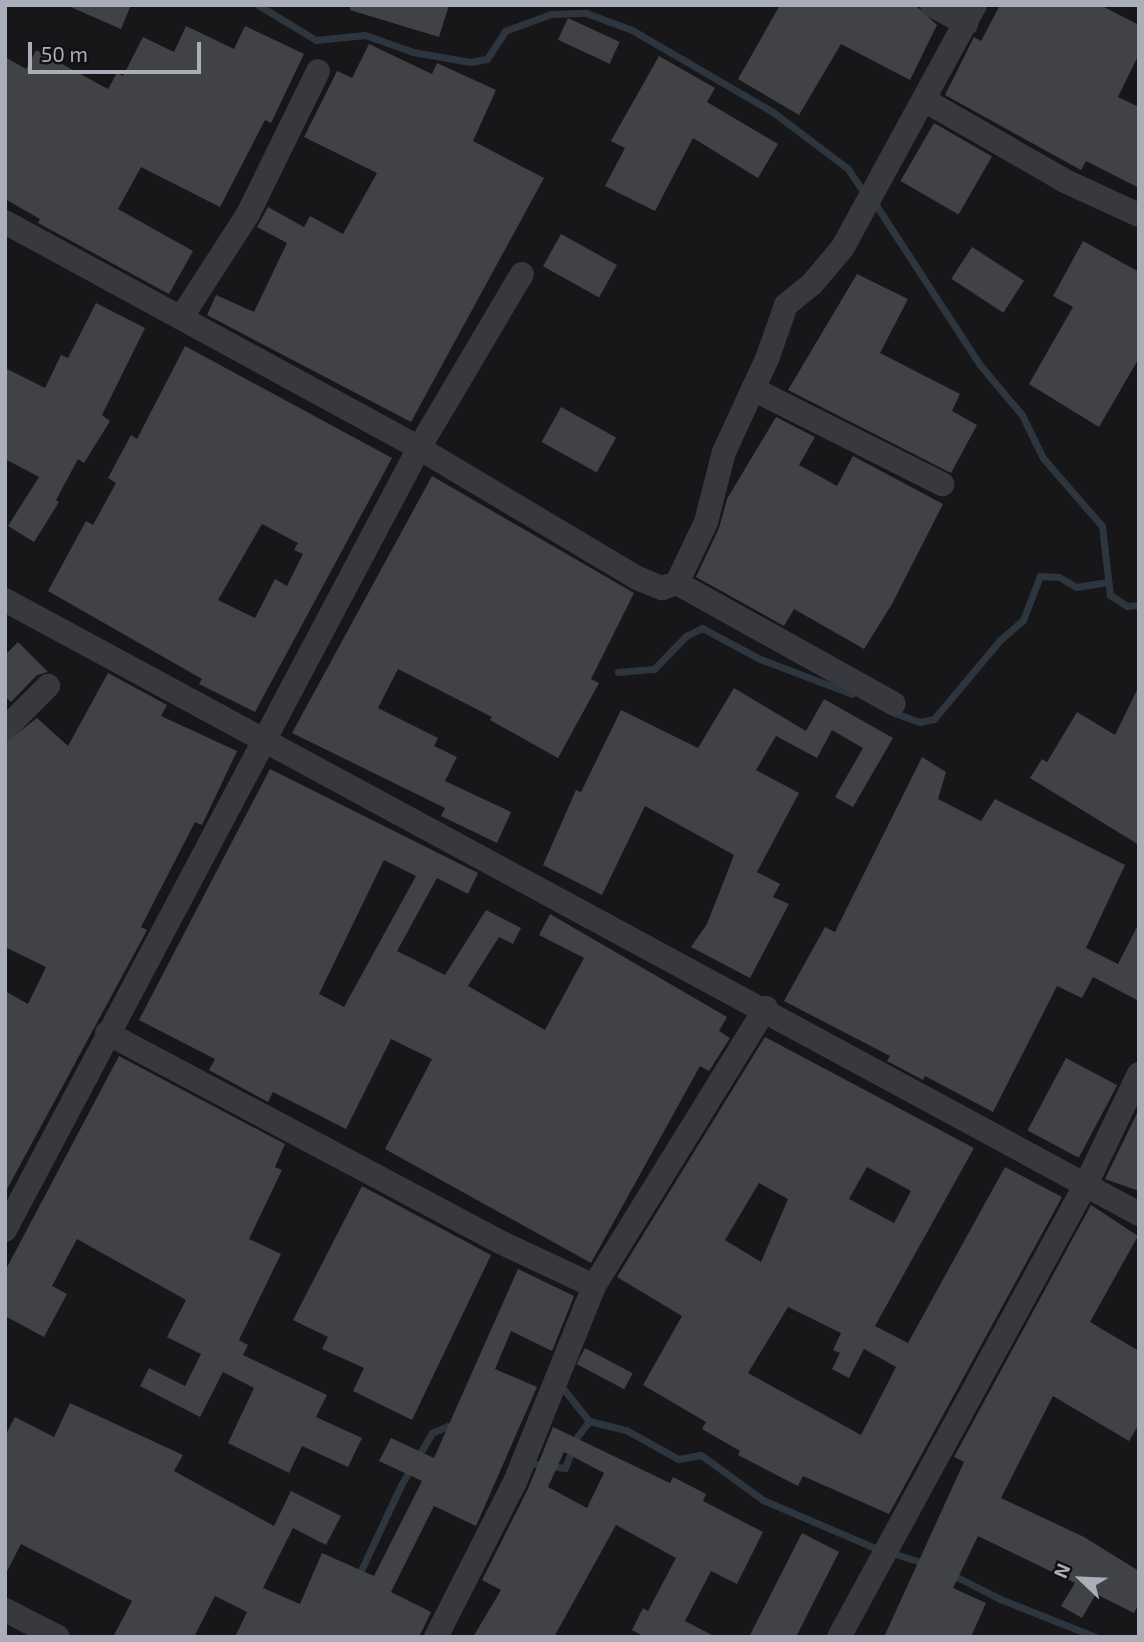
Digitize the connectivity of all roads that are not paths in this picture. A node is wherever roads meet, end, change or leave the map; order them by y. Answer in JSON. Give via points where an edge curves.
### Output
{"nodes":[{"id":1,"x":932,"y":5,"type":"edge"},
{"id":2,"x":971,"y":15,"type":"edge"},
{"id":3,"x":318,"y":71,"type":"dead end"},
{"id":4,"x":926,"y":101,"type":"junction"},
{"id":5,"x":1139,"y":215,"type":"edge"},
{"id":6,"x":5,"y":222,"type":"edge"},
{"id":7,"x":522,"y":274,"type":"dead end"},
{"id":8,"x":181,"y":318,"type":"junction"},
{"id":9,"x":753,"y":389,"type":"junction"},
{"id":10,"x":419,"y":448,"type":"junction"},
{"id":11,"x":942,"y":484,"type":"dead end"},
{"id":12,"x":677,"y":583,"type":"junction"},
{"id":13,"x":5,"y":600,"type":"edge"},
{"id":14,"x":48,"y":686,"type":"dead end"},
{"id":15,"x":894,"y":704,"type":"dead end"},
{"id":16,"x":5,"y":729,"type":"edge"},
{"id":17,"x":267,"y":741,"type":"junction"},
{"id":18,"x":766,"y":1008,"type":"junction"},
{"id":19,"x":107,"y":1033,"type":"junction"},
{"id":20,"x":1139,"y":1074,"type":"edge"},
{"id":21,"x":1086,"y":1184,"type":"junction"},
{"id":22,"x":1139,"y":1213,"type":"edge"},
{"id":23,"x":8,"y":1220,"type":"edge"},
{"id":24,"x":594,"y":1286,"type":"junction"},
{"id":25,"x":5,"y":1610,"type":"edge"},
{"id":26,"x":58,"y":1637,"type":"edge"},
{"id":27,"x":436,"y":1637,"type":"edge"},
{"id":28,"x":839,"y":1637,"type":"edge"}],
"edges":[{"from":1,"to":2,"type":"street"},
{"from":2,"to":4,"type":"street"},
{"from":3,"to":8,"type":"street","via":[[248,214]]},
{"from":4,"to":5,"type":"street","via":[[1065,181]]},
{"from":4,"to":9,"type":"street","via":[[843,247],[812,284],[786,305]]},
{"from":6,"to":8,"type":"street"},
{"from":7,"to":10,"type":"street"},
{"from":8,"to":10,"type":"street"},
{"from":9,"to":11,"type":"street"},
{"from":9,"to":12,"type":"street","via":[[716,474],[706,522]]},
{"from":10,"to":12,"type":"street","via":[[637,578],[662,588]]},
{"from":10,"to":17,"type":"street"},
{"from":12,"to":15,"type":"street"},
{"from":13,"to":17,"type":"street"},
{"from":14,"to":16,"type":"street"},
{"from":17,"to":18,"type":"street"},
{"from":17,"to":19,"type":"street"},
{"from":18,"to":21,"type":"street"},
{"from":18,"to":24,"type":"street"},
{"from":19,"to":23,"type":"street"},
{"from":19,"to":24,"type":"street","via":[[500,1242]]},
{"from":20,"to":21,"type":"street"},
{"from":21,"to":22,"type":"street"},
{"from":21,"to":28,"type":"street"},
{"from":24,"to":27,"type":"street","via":[[515,1482]]},
{"from":25,"to":26,"type":"street"}]}
